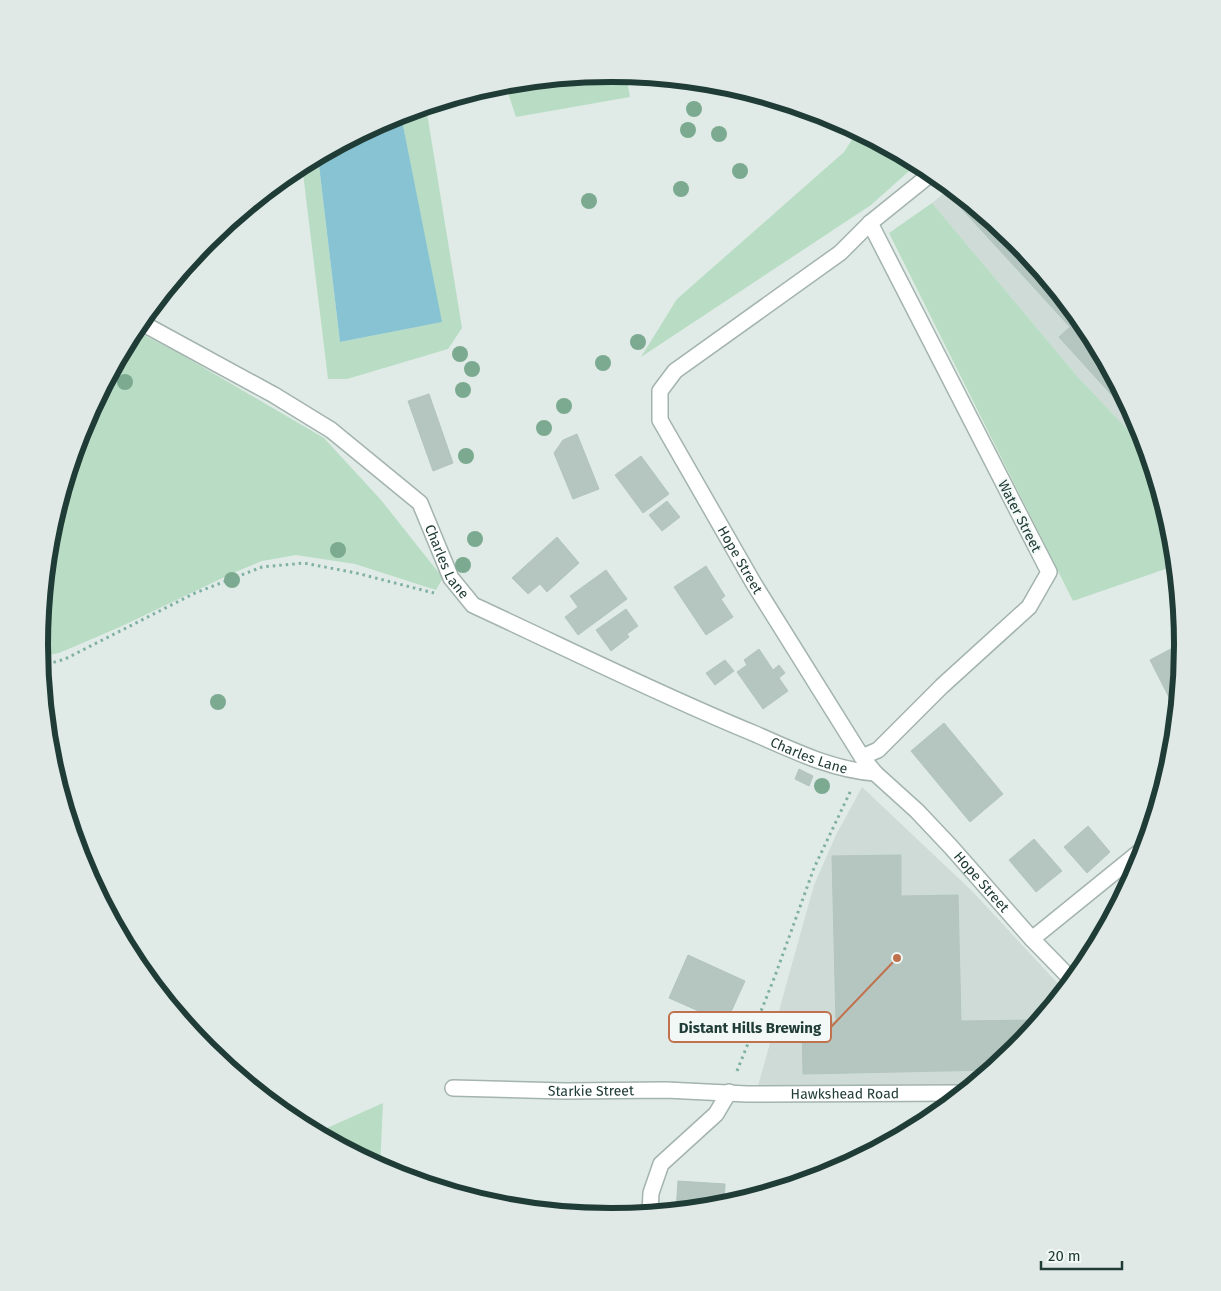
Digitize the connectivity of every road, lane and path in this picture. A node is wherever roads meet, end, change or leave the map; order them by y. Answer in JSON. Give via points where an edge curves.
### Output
{"nodes":[{"id":1,"x":925,"y":179,"type":"edge"},
{"id":2,"x":870,"y":223,"type":"junction"},
{"id":3,"x":147,"y":326,"type":"edge"},
{"id":4,"x":436,"y":594,"type":"dead end"},
{"id":5,"x":48,"y":664,"type":"edge"},
{"id":6,"x":866,"y":767,"type":"junction"},
{"id":7,"x":1132,"y":858,"type":"edge"},
{"id":8,"x":1032,"y":939,"type":"junction"},
{"id":9,"x":1067,"y":975,"type":"edge"},
{"id":10,"x":453,"y":1088,"type":"dead end"},
{"id":11,"x":729,"y":1092,"type":"junction"},
{"id":12,"x":952,"y":1093,"type":"edge"},
{"id":13,"x":650,"y":1207,"type":"edge"}],
"edges":[{"from":1,"to":2,"type":"street","name":"Hope Street"},
{"from":2,"to":6,"type":"street","name":"Water Street","via":[[1049,572],[1029,606],[942,686],[878,750]]},
{"from":2,"to":6,"type":"street","name":"Hope Street","via":[[840,253],[676,371],[660,391],[660,420],[754,584]]},
{"from":3,"to":6,"type":"street","name":"Charles Lane","via":[[331,430],[420,503],[451,578],[473,605],[696,710],[813,758]]},
{"from":4,"to":5,"type":"path","via":[[304,563],[262,567],[195,594]]},
{"from":6,"to":8,"type":"street","name":"Hope Street","via":[[917,811]]},
{"from":6,"to":11,"type":"path","via":[[814,868]]},
{"from":7,"to":8,"type":"street"},
{"from":8,"to":9,"type":"street","name":"Hope Street"},
{"from":10,"to":11,"type":"street","name":"Starkie Street"},
{"from":11,"to":12,"type":"street","name":"Hawkshead Road"},
{"from":11,"to":13,"type":"street","via":[[716,1114],[661,1164],[651,1193]]}]}
